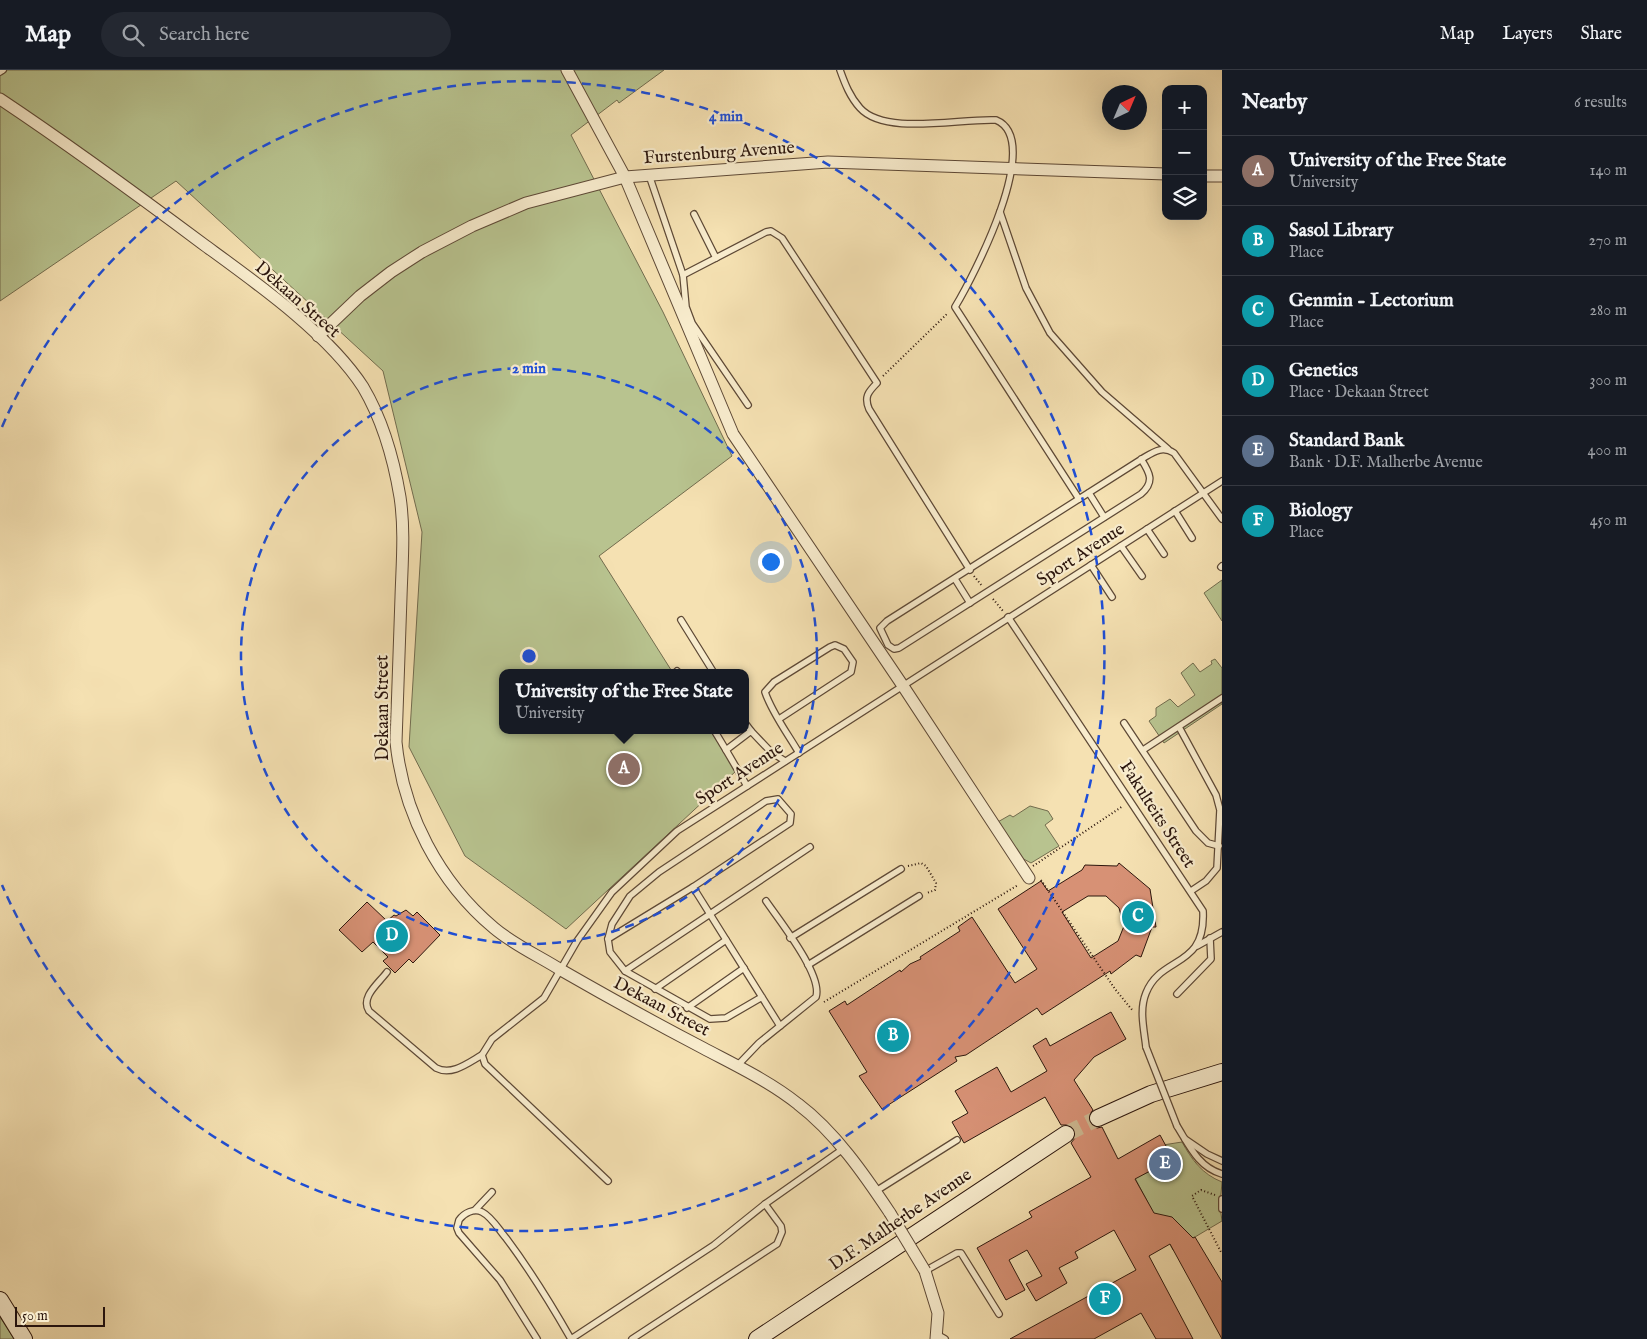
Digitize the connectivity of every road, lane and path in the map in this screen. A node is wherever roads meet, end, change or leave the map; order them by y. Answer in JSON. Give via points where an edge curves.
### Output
{"nodes":[{"id":1,"x":3,"y":70,"type":"edge"},
{"id":2,"x":567,"y":70,"type":"edge"},
{"id":3,"x":840,"y":70,"type":"edge"},
{"id":4,"x":0,"y":72,"type":"edge"},
{"id":5,"x":0,"y":99,"type":"edge"},
{"id":6,"x":1011,"y":167,"type":"junction"},
{"id":7,"x":1162,"y":174,"type":"edge"},
{"id":8,"x":649,"y":175,"type":"junction"},
{"id":9,"x":1207,"y":176,"type":"edge"},
{"id":10,"x":1222,"y":176,"type":"edge"},
{"id":11,"x":625,"y":177,"type":"junction"},
{"id":12,"x":1000,"y":212,"type":"junction"},
{"id":13,"x":694,"y":214,"type":"dead end"},
{"id":14,"x":716,"y":258,"type":"junction"},
{"id":15,"x":683,"y":275,"type":"junction"},
{"id":16,"x":955,"y":307,"type":"junction"},
{"id":17,"x":318,"y":336,"type":"junction"},
{"id":18,"x":877,"y":383,"type":"junction"},
{"id":19,"x":748,"y":405,"type":"dead end"},
{"id":20,"x":1168,"y":449,"type":"junction"},
{"id":21,"x":1142,"y":459,"type":"junction"},
{"id":22,"x":1222,"y":480,"type":"edge"},
{"id":23,"x":1204,"y":492,"type":"junction"},
{"id":24,"x":1089,"y":493,"type":"junction"},
{"id":25,"x":1079,"y":499,"type":"junction"},
{"id":26,"x":1175,"y":511,"type":"junction"},
{"id":27,"x":1104,"y":517,"type":"junction"},
{"id":28,"x":1222,"y":519,"type":"edge"},
{"id":29,"x":1148,"y":528,"type":"junction"},
{"id":30,"x":1192,"y":538,"type":"dead end"},
{"id":31,"x":1121,"y":546,"type":"junction"},
{"id":32,"x":1164,"y":554,"type":"dead end"},
{"id":33,"x":1091,"y":565,"type":"junction"},
{"id":34,"x":970,"y":570,"type":"junction"},
{"id":35,"x":1142,"y":576,"type":"dead end"},
{"id":36,"x":956,"y":579,"type":"junction"},
{"id":37,"x":1112,"y":597,"type":"dead end"},
{"id":38,"x":970,"y":603,"type":"junction"},
{"id":39,"x":1008,"y":618,"type":"junction"},
{"id":40,"x":681,"y":620,"type":"dead end"},
{"id":41,"x":712,"y":669,"type":"edge"},
{"id":42,"x":903,"y":686,"type":"junction"},
{"id":43,"x":1222,"y":698,"type":"edge"},
{"id":44,"x":779,"y":719,"type":"junction"},
{"id":45,"x":1124,"y":723,"type":"dead end"},
{"id":46,"x":1179,"y":727,"type":"junction"},
{"id":47,"x":749,"y":728,"type":"edge"},
{"id":48,"x":751,"y":731,"type":"joint"},
{"id":49,"x":716,"y":734,"type":"edge"},
{"id":50,"x":747,"y":734,"type":"edge"},
{"id":51,"x":726,"y":750,"type":"junction"},
{"id":52,"x":1144,"y":750,"type":"junction"},
{"id":53,"x":799,"y":753,"type":"junction"},
{"id":54,"x":785,"y":762,"type":"junction"},
{"id":55,"x":747,"y":786,"type":"junction"},
{"id":56,"x":1132,"y":801,"type":"junction"},
{"id":57,"x":1219,"y":846,"type":"junction"},
{"id":58,"x":810,"y":847,"type":"dead end"},
{"id":59,"x":901,"y":869,"type":"joint"},
{"id":60,"x":1027,"y":875,"type":"junction"},
{"id":61,"x":693,"y":887,"type":"junction"},
{"id":62,"x":1191,"y":891,"type":"junction"},
{"id":63,"x":919,"y":896,"type":"joint"},
{"id":64,"x":766,"y":901,"type":"dead end"},
{"id":65,"x":710,"y":914,"type":"junction"},
{"id":66,"x":1222,"y":932,"type":"edge"},
{"id":67,"x":790,"y":938,"type":"junction"},
{"id":68,"x":1210,"y":938,"type":"junction"},
{"id":69,"x":608,"y":939,"type":"junction"},
{"id":70,"x":726,"y":940,"type":"junction"},
{"id":71,"x":1197,"y":946,"type":"junction"},
{"id":72,"x":808,"y":966,"type":"junction"},
{"id":73,"x":744,"y":968,"type":"junction"},
{"id":74,"x":560,"y":969,"type":"junction"},
{"id":75,"x":625,"y":971,"type":"junction"},
{"id":76,"x":387,"y":972,"type":"dead end"},
{"id":77,"x":655,"y":989,"type":"junction"},
{"id":78,"x":1177,"y":994,"type":"dead end"},
{"id":79,"x":762,"y":997,"type":"junction"},
{"id":80,"x":820,"y":1004,"type":"dead end"},
{"id":81,"x":687,"y":1008,"type":"junction"},
{"id":82,"x":1143,"y":1022,"type":"junction"},
{"id":83,"x":780,"y":1026,"type":"junction"},
{"id":84,"x":482,"y":1055,"type":"junction"},
{"id":85,"x":736,"y":1066,"type":"junction"},
{"id":86,"x":1222,"y":1072,"type":"edge"},
{"id":87,"x":1098,"y":1118,"type":"tunnel mouth"},
{"id":88,"x":1066,"y":1134,"type":"tunnel mouth"},
{"id":89,"x":1185,"y":1139,"type":"junction"},
{"id":90,"x":957,"y":1140,"type":"dead end"},
{"id":91,"x":843,"y":1149,"type":"junction"},
{"id":92,"x":1222,"y":1161,"type":"edge"},
{"id":93,"x":1222,"y":1174,"type":"edge"},
{"id":94,"x":608,"y":1181,"type":"dead end"},
{"id":95,"x":876,"y":1191,"type":"junction"},
{"id":96,"x":492,"y":1192,"type":"dead end"},
{"id":97,"x":1222,"y":1198,"type":"edge"},
{"id":98,"x":765,"y":1204,"type":"junction"},
{"id":99,"x":1222,"y":1209,"type":"edge"},
{"id":100,"x":475,"y":1210,"type":"junction"},
{"id":101,"x":1222,"y":1254,"type":"edge"},
{"id":102,"x":925,"y":1271,"type":"junction"},
{"id":103,"x":0,"y":1300,"type":"edge"},
{"id":104,"x":1000,"y":1314,"type":"dead end"},
{"id":105,"x":940,"y":1338,"type":"edge"},
{"id":106,"x":24,"y":1339,"type":"edge"},
{"id":107,"x":537,"y":1339,"type":"edge"},
{"id":108,"x":571,"y":1339,"type":"edge"},
{"id":109,"x":632,"y":1339,"type":"edge"},
{"id":110,"x":757,"y":1339,"type":"edge"}],
"edges":[{"from":1,"to":4,"type":"lane"},
{"from":2,"to":11,"type":"street"},
{"from":3,"to":6,"type":"lane","via":[[849,94],[860,109],[872,117],[905,123],[987,120],[1004,124],[1012,139]]},
{"from":5,"to":17,"type":"street","name":"Dekaan Street","via":[[229,263]]},
{"from":6,"to":7,"type":"street","name":"Furstenburg Avenue"},
{"from":6,"to":8,"type":"street","name":"Furstenburg Avenue","via":[[828,162]]},
{"from":6,"to":12,"type":"lane"},
{"from":8,"to":11,"type":"street","name":"Furstenburg Avenue"},
{"from":8,"to":15,"type":"lane"},
{"from":9,"to":10,"type":"street"},
{"from":11,"to":17,"type":"street","name":"Furstenburg Avenue","via":[[526,203],[447,239],[390,272]]},
{"from":11,"to":42,"type":"street","via":[[733,434]]},
{"from":12,"to":16,"type":"lane","via":[[986,249]]},
{"from":12,"to":20,"type":"lane","via":[[1026,288],[1050,333],[1102,392]]},
{"from":13,"to":14,"type":"lane"},
{"from":14,"to":15,"type":"lane"},
{"from":14,"to":18,"type":"lane","via":[[766,232],[782,238]]},
{"from":15,"to":19,"type":"lane","via":[[686,307],[692,323]]},
{"from":16,"to":18,"type":"path"},
{"from":16,"to":25,"type":"lane"},
{"from":17,"to":74,"type":"street","name":"Dekaan Street","via":[[363,388],[392,461],[400,498],[402,539],[396,742],[406,794],[426,843],[453,885],[495,928]]},
{"from":18,"to":34,"type":"lane","via":[[866,396],[869,409]]},
{"from":20,"to":21,"type":"lane","via":[[1161,449]]},
{"from":20,"to":23,"type":"lane"},
{"from":21,"to":24,"type":"lane"},
{"from":21,"to":27,"type":"lane","via":[[1150,474],[1148,488]]},
{"from":22,"to":23,"type":"lane","name":"Sport Avenue"},
{"from":23,"to":26,"type":"lane","name":"Sport Avenue"},
{"from":23,"to":28,"type":"lane"},
{"from":24,"to":25,"type":"lane"},
{"from":24,"to":27,"type":"lane"},
{"from":25,"to":34,"type":"lane"},
{"from":26,"to":29,"type":"lane","name":"Sport Avenue"},
{"from":26,"to":30,"type":"lane"},
{"from":27,"to":38,"type":"lane"},
{"from":29,"to":31,"type":"lane","name":"Sport Avenue"},
{"from":29,"to":32,"type":"lane"},
{"from":31,"to":33,"type":"lane","name":"Sport Avenue"},
{"from":31,"to":35,"type":"lane"},
{"from":33,"to":37,"type":"lane"},
{"from":33,"to":39,"type":"lane","name":"Sport Avenue"},
{"from":34,"to":36,"type":"lane"},
{"from":36,"to":38,"type":"lane"},
{"from":36,"to":38,"type":"lane","via":[[883,624],[881,632],[888,645],[899,648]]},
{"from":39,"to":42,"type":"lane","name":"Sport Avenue"},
{"from":39,"to":56,"type":"lane","name":"Fakulteits Street"},
{"from":40,"to":41,"type":"lane"},
{"from":42,"to":53,"type":"lane","name":"Sport Avenue"},
{"from":42,"to":60,"type":"street"},
{"from":43,"to":46,"type":"lane"},
{"from":44,"to":44,"type":"lane","via":[[767,698],[765,692],[768,687],[830,647],[835,645],[844,649],[853,662],[851,672]]},
{"from":44,"to":53,"type":"lane"},
{"from":45,"to":52,"type":"lane"},
{"from":46,"to":52,"type":"lane"},
{"from":46,"to":57,"type":"lane","via":[[1218,802]]},
{"from":47,"to":48,"type":"lane"},
{"from":48,"to":54,"type":"lane"},
{"from":49,"to":51,"type":"lane"},
{"from":50,"to":51,"type":"lane"},
{"from":51,"to":55,"type":"lane"},
{"from":52,"to":57,"type":"lane","via":[[1201,838]]},
{"from":53,"to":54,"type":"lane","name":"Sport Avenue"},
{"from":54,"to":55,"type":"lane","name":"Sport Avenue"},
{"from":55,"to":74,"type":"lane","name":"Sport Avenue","via":[[677,831],[645,859],[612,892]]},
{"from":56,"to":60,"type":"path"},
{"from":56,"to":62,"type":"lane","name":"Fakulteits Street"},
{"from":57,"to":62,"type":"lane","via":[[1217,868]]},
{"from":58,"to":65,"type":"lane"},
{"from":59,"to":63,"type":"path","via":[[915,863],[926,866],[936,887]]},
{"from":59,"to":67,"type":"lane"},
{"from":60,"to":80,"type":"path"},
{"from":60,"to":82,"type":"path","via":[[1043,881],[1115,990]]},
{"from":61,"to":65,"type":"lane"},
{"from":61,"to":69,"type":"lane"},
{"from":61,"to":69,"type":"lane","via":[[790,823],[791,814],[783,802],[772,798],[766,801],[659,872],[626,902],[612,924]]},
{"from":62,"to":71,"type":"lane","name":"Fakulteits Street","via":[[1203,911],[1204,926]]},
{"from":63,"to":72,"type":"lane"},
{"from":64,"to":67,"type":"lane"},
{"from":65,"to":70,"type":"lane"},
{"from":65,"to":75,"type":"lane"},
{"from":66,"to":68,"type":"lane"},
{"from":67,"to":72,"type":"lane"},
{"from":68,"to":71,"type":"lane"},
{"from":68,"to":78,"type":"lane","via":[[1211,959]]},
{"from":69,"to":75,"type":"lane","via":[[610,952]]},
{"from":70,"to":73,"type":"lane"},
{"from":70,"to":77,"type":"lane"},
{"from":71,"to":82,"type":"lane","via":[[1150,985],[1143,1006]]},
{"from":72,"to":83,"type":"lane","via":[[818,990],[816,996]]},
{"from":73,"to":79,"type":"lane"},
{"from":73,"to":81,"type":"lane"},
{"from":74,"to":84,"type":"lane","name":"Sport Avenue","via":[[544,998],[492,1039]]},
{"from":74,"to":85,"type":"street","name":"Dekaan Street","via":[[609,999]]},
{"from":75,"to":77,"type":"lane"},
{"from":76,"to":84,"type":"lane","via":[[367,997],[369,1011],[443,1072]]},
{"from":77,"to":81,"type":"lane"},
{"from":79,"to":81,"type":"lane","via":[[719,1020]]},
{"from":79,"to":83,"type":"lane"},
{"from":82,"to":89,"type":"lane","bridge":true,"via":[[1146,1047]]},
{"from":83,"to":85,"type":"lane"},
{"from":84,"to":94,"type":"lane","via":[[484,1064]]},
{"from":85,"to":91,"type":"street","name":"Dekaan Street","via":[[797,1103]]},
{"from":86,"to":87,"type":"street","via":[[1151,1094]]},
{"from":88,"to":110,"type":"street","name":"D.F. Malherbe Avenue"},
{"from":89,"to":92,"type":"lane"},
{"from":89,"to":93,"type":"lane","via":[[1187,1146],[1205,1165]]},
{"from":90,"to":95,"type":"lane"},
{"from":91,"to":95,"type":"street","name":"Dekaan Street"},
{"from":91,"to":98,"type":"lane"},
{"from":95,"to":102,"type":"street","name":"Dekaan Street","bridge":true},
{"from":96,"to":100,"type":"lane"},
{"from":97,"to":99,"type":"lane"},
{"from":97,"to":101,"type":"path","via":[[1202,1190],[1192,1196]]},
{"from":98,"to":108,"type":"lane","via":[[714,1245]]},
{"from":98,"to":109,"type":"lane","via":[[782,1232],[777,1244]]},
{"from":100,"to":107,"type":"lane","via":[[459,1220],[459,1233],[500,1280]]},
{"from":100,"to":108,"type":"lane","via":[[483,1212],[496,1225],[531,1272]]},
{"from":102,"to":104,"type":"lane","via":[[961,1253]]},
{"from":102,"to":105,"type":"street","name":"Dekaan Street","via":[[938,1313]]},
{"from":103,"to":106,"type":"street"}]}
